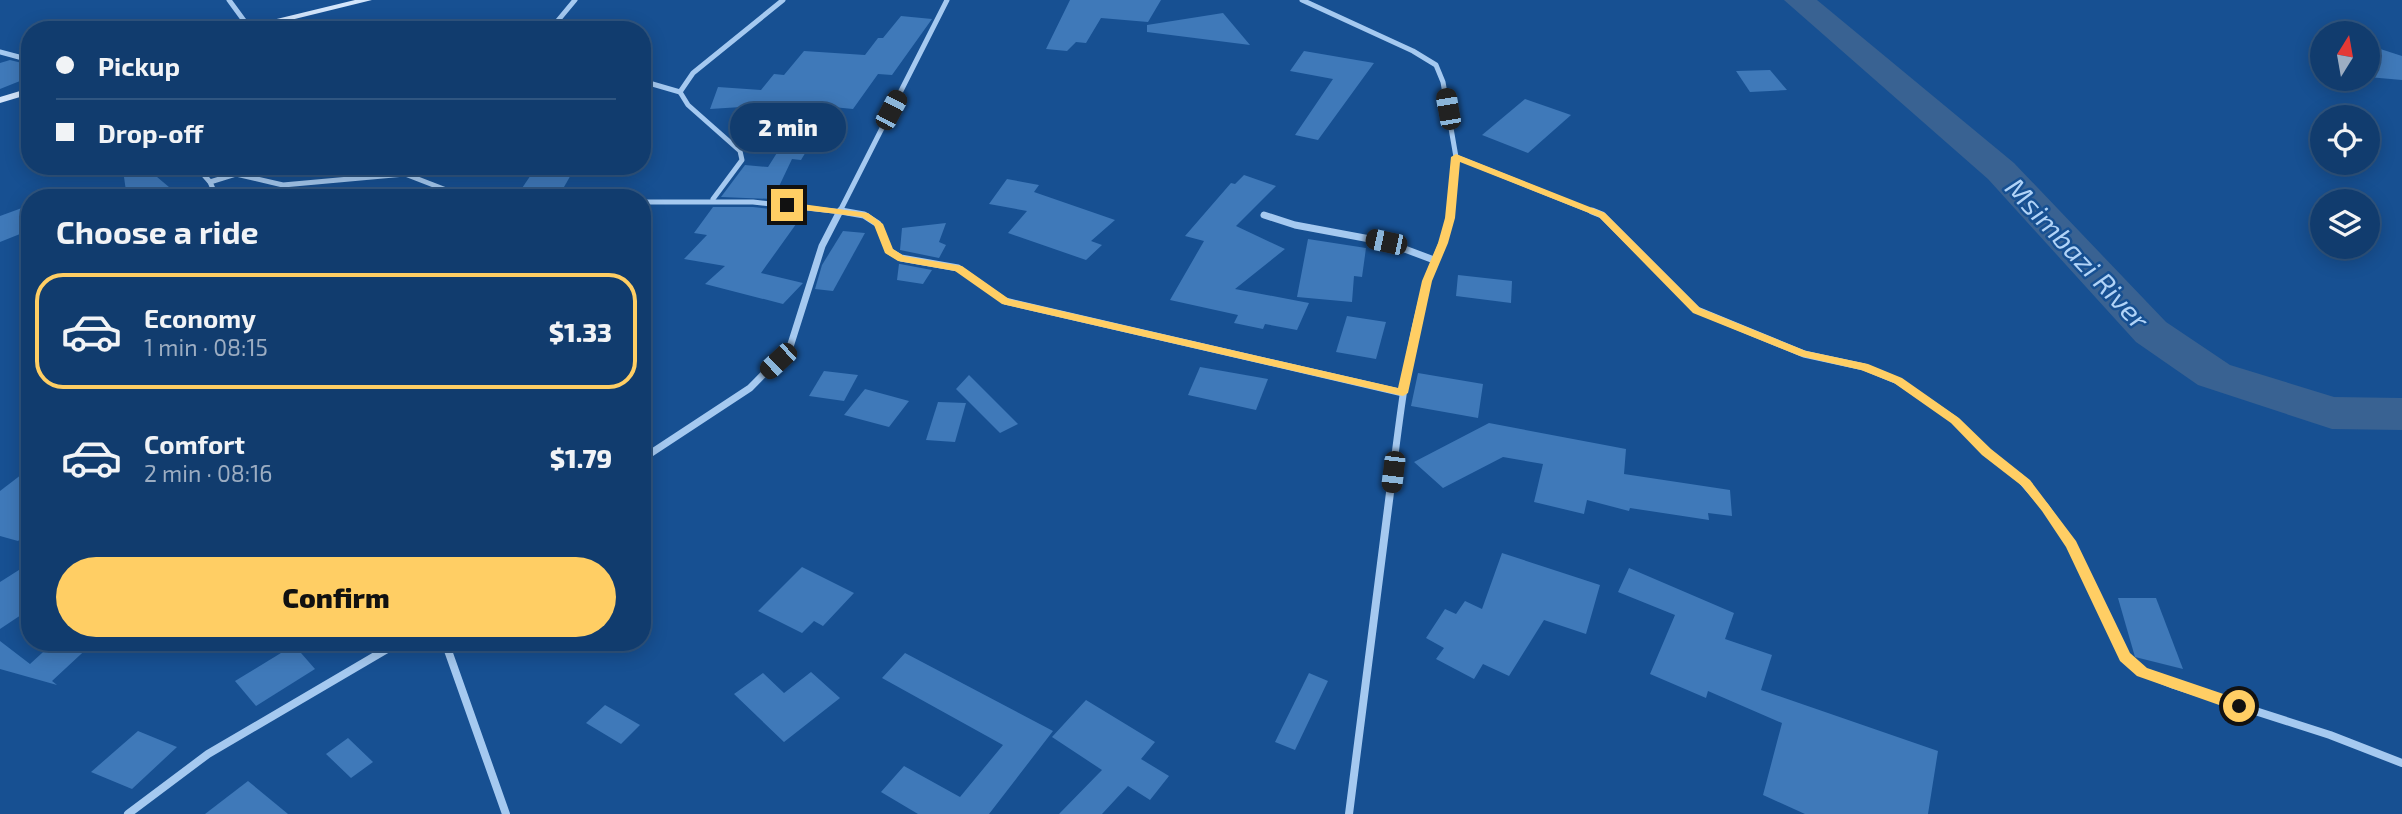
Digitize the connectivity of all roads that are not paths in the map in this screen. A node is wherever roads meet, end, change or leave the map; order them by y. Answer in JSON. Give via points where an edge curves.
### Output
{"nodes":[{"id":1,"x":229,"y":0,"type":"edge"},
{"id":2,"x":367,"y":0,"type":"edge"},
{"id":3,"x":575,"y":0,"type":"edge"},
{"id":4,"x":783,"y":0,"type":"edge"},
{"id":5,"x":947,"y":0,"type":"edge"},
{"id":6,"x":1302,"y":0,"type":"edge"},
{"id":7,"x":244,"y":21,"type":"edge"},
{"id":8,"x":271,"y":21,"type":"edge"},
{"id":9,"x":558,"y":21,"type":"edge"},
{"id":10,"x":0,"y":52,"type":"edge"},
{"id":11,"x":21,"y":58,"type":"edge"},
{"id":12,"x":651,"y":84,"type":"edge"},
{"id":13,"x":680,"y":92,"type":"junction"},
{"id":14,"x":21,"y":95,"type":"edge"},
{"id":15,"x":0,"y":100,"type":"edge"},
{"id":16,"x":1456,"y":157,"type":"junction"},
{"id":17,"x":204,"y":175,"type":"edge"},
{"id":18,"x":233,"y":175,"type":"edge"},
{"id":19,"x":240,"y":175,"type":"edge"},
{"id":20,"x":394,"y":175,"type":"edge"},
{"id":21,"x":408,"y":175,"type":"edge"},
{"id":22,"x":210,"y":182,"type":"junction"},
{"id":23,"x":213,"y":189,"type":"edge"},
{"id":24,"x":444,"y":189,"type":"edge"},
{"id":25,"x":713,"y":200,"type":"junction"},
{"id":26,"x":651,"y":202,"type":"edge"},
{"id":27,"x":839,"y":211,"type":"junction"},
{"id":28,"x":1264,"y":215,"type":"dead end"},
{"id":29,"x":1434,"y":260,"type":"junction"},
{"id":30,"x":1403,"y":393,"type":"junction"},
{"id":31,"x":651,"y":453,"type":"edge"},
{"id":32,"x":384,"y":651,"type":"edge"},
{"id":33,"x":448,"y":651,"type":"edge"},
{"id":34,"x":2402,"y":763,"type":"edge"},
{"id":35,"x":128,"y":814,"type":"edge"},
{"id":36,"x":506,"y":814,"type":"edge"},
{"id":37,"x":1349,"y":814,"type":"edge"}],
"edges":[{"from":1,"to":7,"type":"street"},
{"from":2,"to":8,"type":"street"},
{"from":3,"to":9,"type":"street"},
{"from":4,"to":13,"type":"street","via":[[693,74]]},
{"from":5,"to":27,"type":"street"},
{"from":6,"to":16,"type":"street","via":[[1436,65]]},
{"from":10,"to":11,"type":"street"},
{"from":12,"to":13,"type":"street"},
{"from":13,"to":25,"type":"street","via":[[688,105],[740,151],[735,172]]},
{"from":14,"to":15,"type":"street"},
{"from":16,"to":29,"type":"street","via":[[1450,218]]},
{"from":16,"to":34,"type":"street","via":[[1602,215],[1697,310],[1804,354],[1898,380],[1955,420],[2026,483],[2046,508],[2071,545],[2125,657],[2142,672]]},
{"from":17,"to":22,"type":"street"},
{"from":18,"to":22,"type":"street"},
{"from":19,"to":20,"type":"street","via":[[283,185]]},
{"from":21,"to":24,"type":"street"},
{"from":22,"to":23,"type":"street"},
{"from":25,"to":26,"type":"street"},
{"from":25,"to":27,"type":"street"},
{"from":27,"to":30,"type":"street","via":[[873,219],[888,251],[901,258],[958,268],[1005,302]]},
{"from":27,"to":31,"type":"street","via":[[822,246],[790,347],[750,388]]},
{"from":28,"to":29,"type":"street","via":[[1386,242]]},
{"from":29,"to":30,"type":"street"},
{"from":30,"to":37,"type":"street"},
{"from":32,"to":35,"type":"street","via":[[208,754]]},
{"from":33,"to":36,"type":"street"}]}
